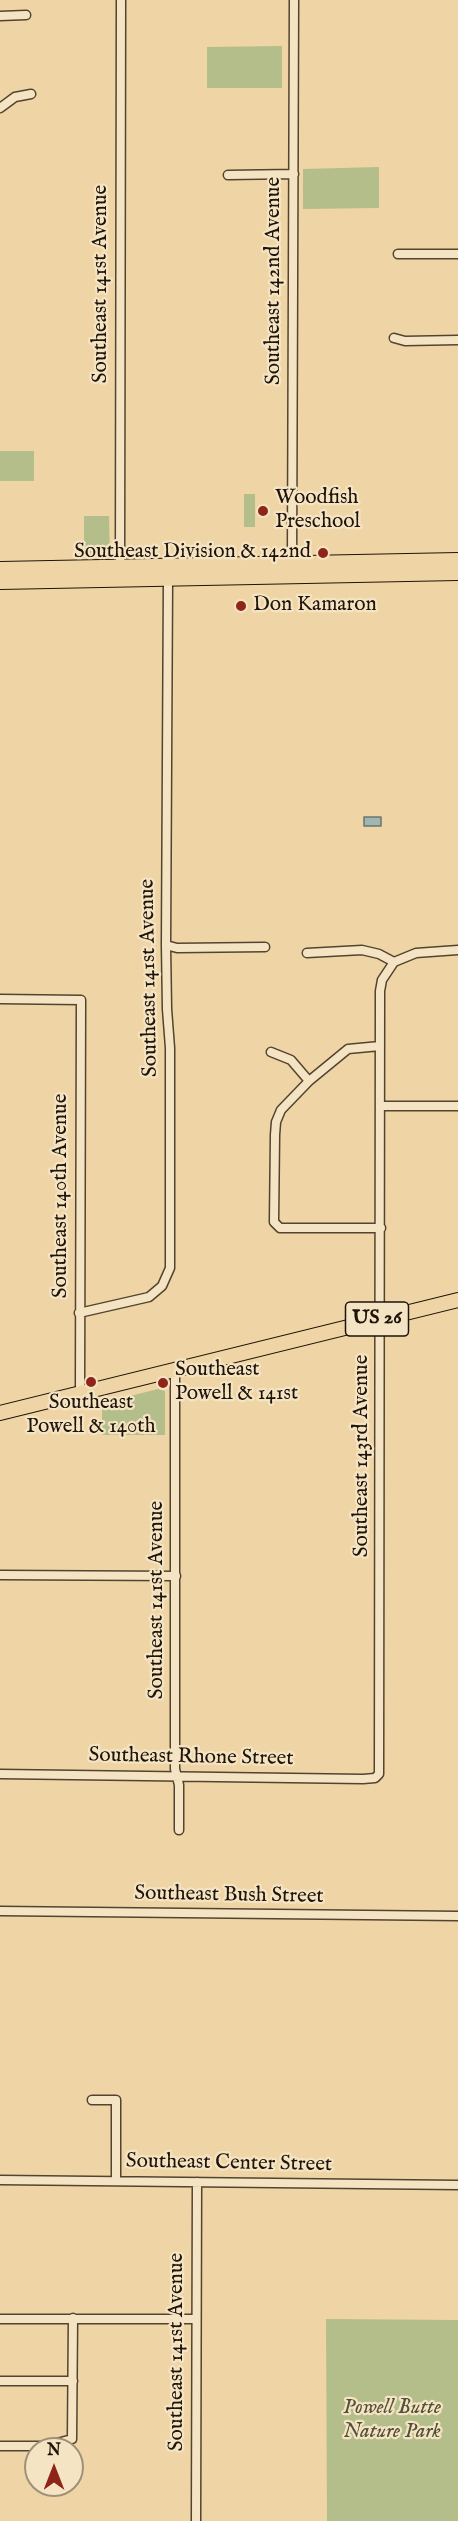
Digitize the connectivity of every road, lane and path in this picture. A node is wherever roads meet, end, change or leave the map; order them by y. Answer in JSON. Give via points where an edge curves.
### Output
{"nodes":[{"id":1,"x":121,"y":0,"type":"edge"},
{"id":2,"x":294,"y":0,"type":"edge"},
{"id":3,"x":26,"y":15,"type":"dead end"},
{"id":4,"x":0,"y":16,"type":"edge"},
{"id":5,"x":31,"y":94,"type":"dead end"},
{"id":6,"x":0,"y":108,"type":"edge"},
{"id":7,"x":294,"y":174,"type":"junction"},
{"id":8,"x":228,"y":175,"type":"dead end"},
{"id":9,"x":398,"y":254,"type":"dead end"},
{"id":10,"x":458,"y":254,"type":"edge"},
{"id":11,"x":394,"y":338,"type":"dead end"},
{"id":12,"x":458,"y":340,"type":"edge"},
{"id":13,"x":458,"y":560,"type":"edge"},
{"id":14,"x":292,"y":563,"type":"junction"},
{"id":15,"x":171,"y":566,"type":"junction"},
{"id":16,"x":458,"y":566,"type":"edge"},
{"id":17,"x":120,"y":568,"type":"junction"},
{"id":18,"x":0,"y":569,"type":"edge"},
{"id":19,"x":424,"y":573,"type":"junction"},
{"id":20,"x":458,"y":573,"type":"edge"},
{"id":21,"x":168,"y":580,"type":"junction"},
{"id":22,"x":77,"y":581,"type":"junction"},
{"id":23,"x":0,"y":582,"type":"edge"},
{"id":24,"x":166,"y":945,"type":"junction"},
{"id":25,"x":265,"y":947,"type":"dead end"},
{"id":26,"x":458,"y":950,"type":"edge"},
{"id":27,"x":307,"y":953,"type":"dead end"},
{"id":28,"x":394,"y":962,"type":"junction"},
{"id":29,"x":0,"y":999,"type":"edge"},
{"id":30,"x":380,"y":1046,"type":"junction"},
{"id":31,"x":271,"y":1052,"type":"dead end"},
{"id":32,"x":309,"y":1081,"type":"junction"},
{"id":33,"x":381,"y":1106,"type":"junction"},
{"id":34,"x":458,"y":1106,"type":"edge"},
{"id":35,"x":381,"y":1228,"type":"junction"},
{"id":36,"x":458,"y":1300,"type":"edge"},
{"id":37,"x":79,"y":1313,"type":"junction"},
{"id":38,"x":382,"y":1318,"type":"junction"},
{"id":39,"x":175,"y":1370,"type":"junction"},
{"id":40,"x":80,"y":1393,"type":"junction"},
{"id":41,"x":0,"y":1413,"type":"edge"},
{"id":42,"x":0,"y":1575,"type":"edge"},
{"id":43,"x":176,"y":1576,"type":"junction"},
{"id":44,"x":0,"y":1774,"type":"edge"},
{"id":45,"x":379,"y":1774,"type":"joint"},
{"id":46,"x":177,"y":1776,"type":"junction"},
{"id":47,"x":179,"y":1830,"type":"dead end"},
{"id":48,"x":0,"y":1911,"type":"edge"},
{"id":49,"x":458,"y":1916,"type":"edge"},
{"id":50,"x":92,"y":2100,"type":"dead end"},
{"id":51,"x":0,"y":2180,"type":"edge"},
{"id":52,"x":116,"y":2181,"type":"junction"},
{"id":53,"x":197,"y":2182,"type":"junction"},
{"id":54,"x":458,"y":2185,"type":"edge"},
{"id":55,"x":0,"y":2319,"type":"edge"},
{"id":56,"x":73,"y":2319,"type":"junction"},
{"id":57,"x":195,"y":2319,"type":"junction"},
{"id":58,"x":0,"y":2381,"type":"edge"},
{"id":59,"x":73,"y":2381,"type":"junction"},
{"id":60,"x":0,"y":2446,"type":"edge"},
{"id":61,"x":196,"y":2521,"type":"edge"}],
"edges":[{"from":1,"to":17,"type":"street","name":"Southeast 141st Avenue"},
{"from":2,"to":7,"type":"street","name":"Southeast 142nd Avenue"},
{"from":3,"to":4,"type":"street"},
{"from":5,"to":6,"type":"street","via":[[15,97]]},
{"from":7,"to":8,"type":"street"},
{"from":7,"to":14,"type":"street","name":"Southeast 142nd Avenue"},
{"from":9,"to":10,"type":"street"},
{"from":11,"to":12,"type":"street"},
{"from":13,"to":14,"type":"main road"},
{"from":14,"to":15,"type":"main road"},
{"from":15,"to":17,"type":"main road"},
{"from":15,"to":21,"type":"main road"},
{"from":16,"to":19,"type":"main road"},
{"from":17,"to":18,"type":"main road"},
{"from":17,"to":22,"type":"main road","via":[[114,575]]},
{"from":19,"to":20,"type":"main road"},
{"from":19,"to":21,"type":"main road"},
{"from":21,"to":22,"type":"main road"},
{"from":21,"to":24,"type":"street","name":"Southeast 141st Avenue"},
{"from":22,"to":23,"type":"main road"},
{"from":24,"to":25,"type":"street"},
{"from":24,"to":37,"type":"street","name":"Southeast 141st Avenue","via":[[170,1268],[162,1286],[149,1296]]},
{"from":26,"to":28,"type":"street","via":[[416,953]]},
{"from":27,"to":28,"type":"street","via":[[362,950]]},
{"from":28,"to":30,"type":"street","name":"Southeast 143rd Avenue","via":[[380,991]]},
{"from":29,"to":37,"type":"street","name":"Southeast 140th Avenue","via":[[81,999]]},
{"from":30,"to":32,"type":"street","via":[[348,1049]]},
{"from":30,"to":33,"type":"street","name":"Southeast 143rd Avenue"},
{"from":31,"to":32,"type":"street","via":[[291,1060]]},
{"from":32,"to":35,"type":"street","via":[[281,1110],[276,1122],[274,1222],[280,1228]]},
{"from":33,"to":34,"type":"street"},
{"from":33,"to":35,"type":"street","name":"Southeast 143rd Avenue"},
{"from":35,"to":38,"type":"street","name":"Southeast 143rd Avenue"},
{"from":36,"to":38,"type":"main road","number":"US 26"},
{"from":37,"to":40,"type":"street","name":"Southeast 140th Avenue"},
{"from":38,"to":39,"type":"main road","number":"US 26"},
{"from":38,"to":45,"type":"street","name":"Southeast 143rd Avenue"},
{"from":39,"to":40,"type":"main road","number":"US 26"},
{"from":39,"to":43,"type":"street","name":"Southeast 141st Avenue"},
{"from":40,"to":41,"type":"main road","number":"US 26"},
{"from":42,"to":43,"type":"street"},
{"from":43,"to":46,"type":"street","name":"Southeast 141st Avenue"},
{"from":44,"to":46,"type":"street","name":"Southeast Rhone Street"},
{"from":45,"to":46,"type":"street","name":"Southeast Rhone Street","via":[[363,1779]]},
{"from":46,"to":47,"type":"street","name":"Southeast 141st Avenue"},
{"from":48,"to":49,"type":"street","name":"Southeast Bush Street"},
{"from":50,"to":52,"type":"street","via":[[116,2100]]},
{"from":51,"to":52,"type":"street","name":"Southeast Center Street"},
{"from":52,"to":53,"type":"street","name":"Southeast Center Street"},
{"from":53,"to":54,"type":"street","name":"Southeast Center Street"},
{"from":53,"to":57,"type":"street","name":"Southeast 141st Avenue"},
{"from":55,"to":56,"type":"street"},
{"from":56,"to":57,"type":"street"},
{"from":56,"to":59,"type":"street"},
{"from":57,"to":61,"type":"street","name":"Southeast 141st Avenue"},
{"from":58,"to":59,"type":"street"},
{"from":59,"to":60,"type":"street","via":[[72,2439],[46,2446]]}]}
